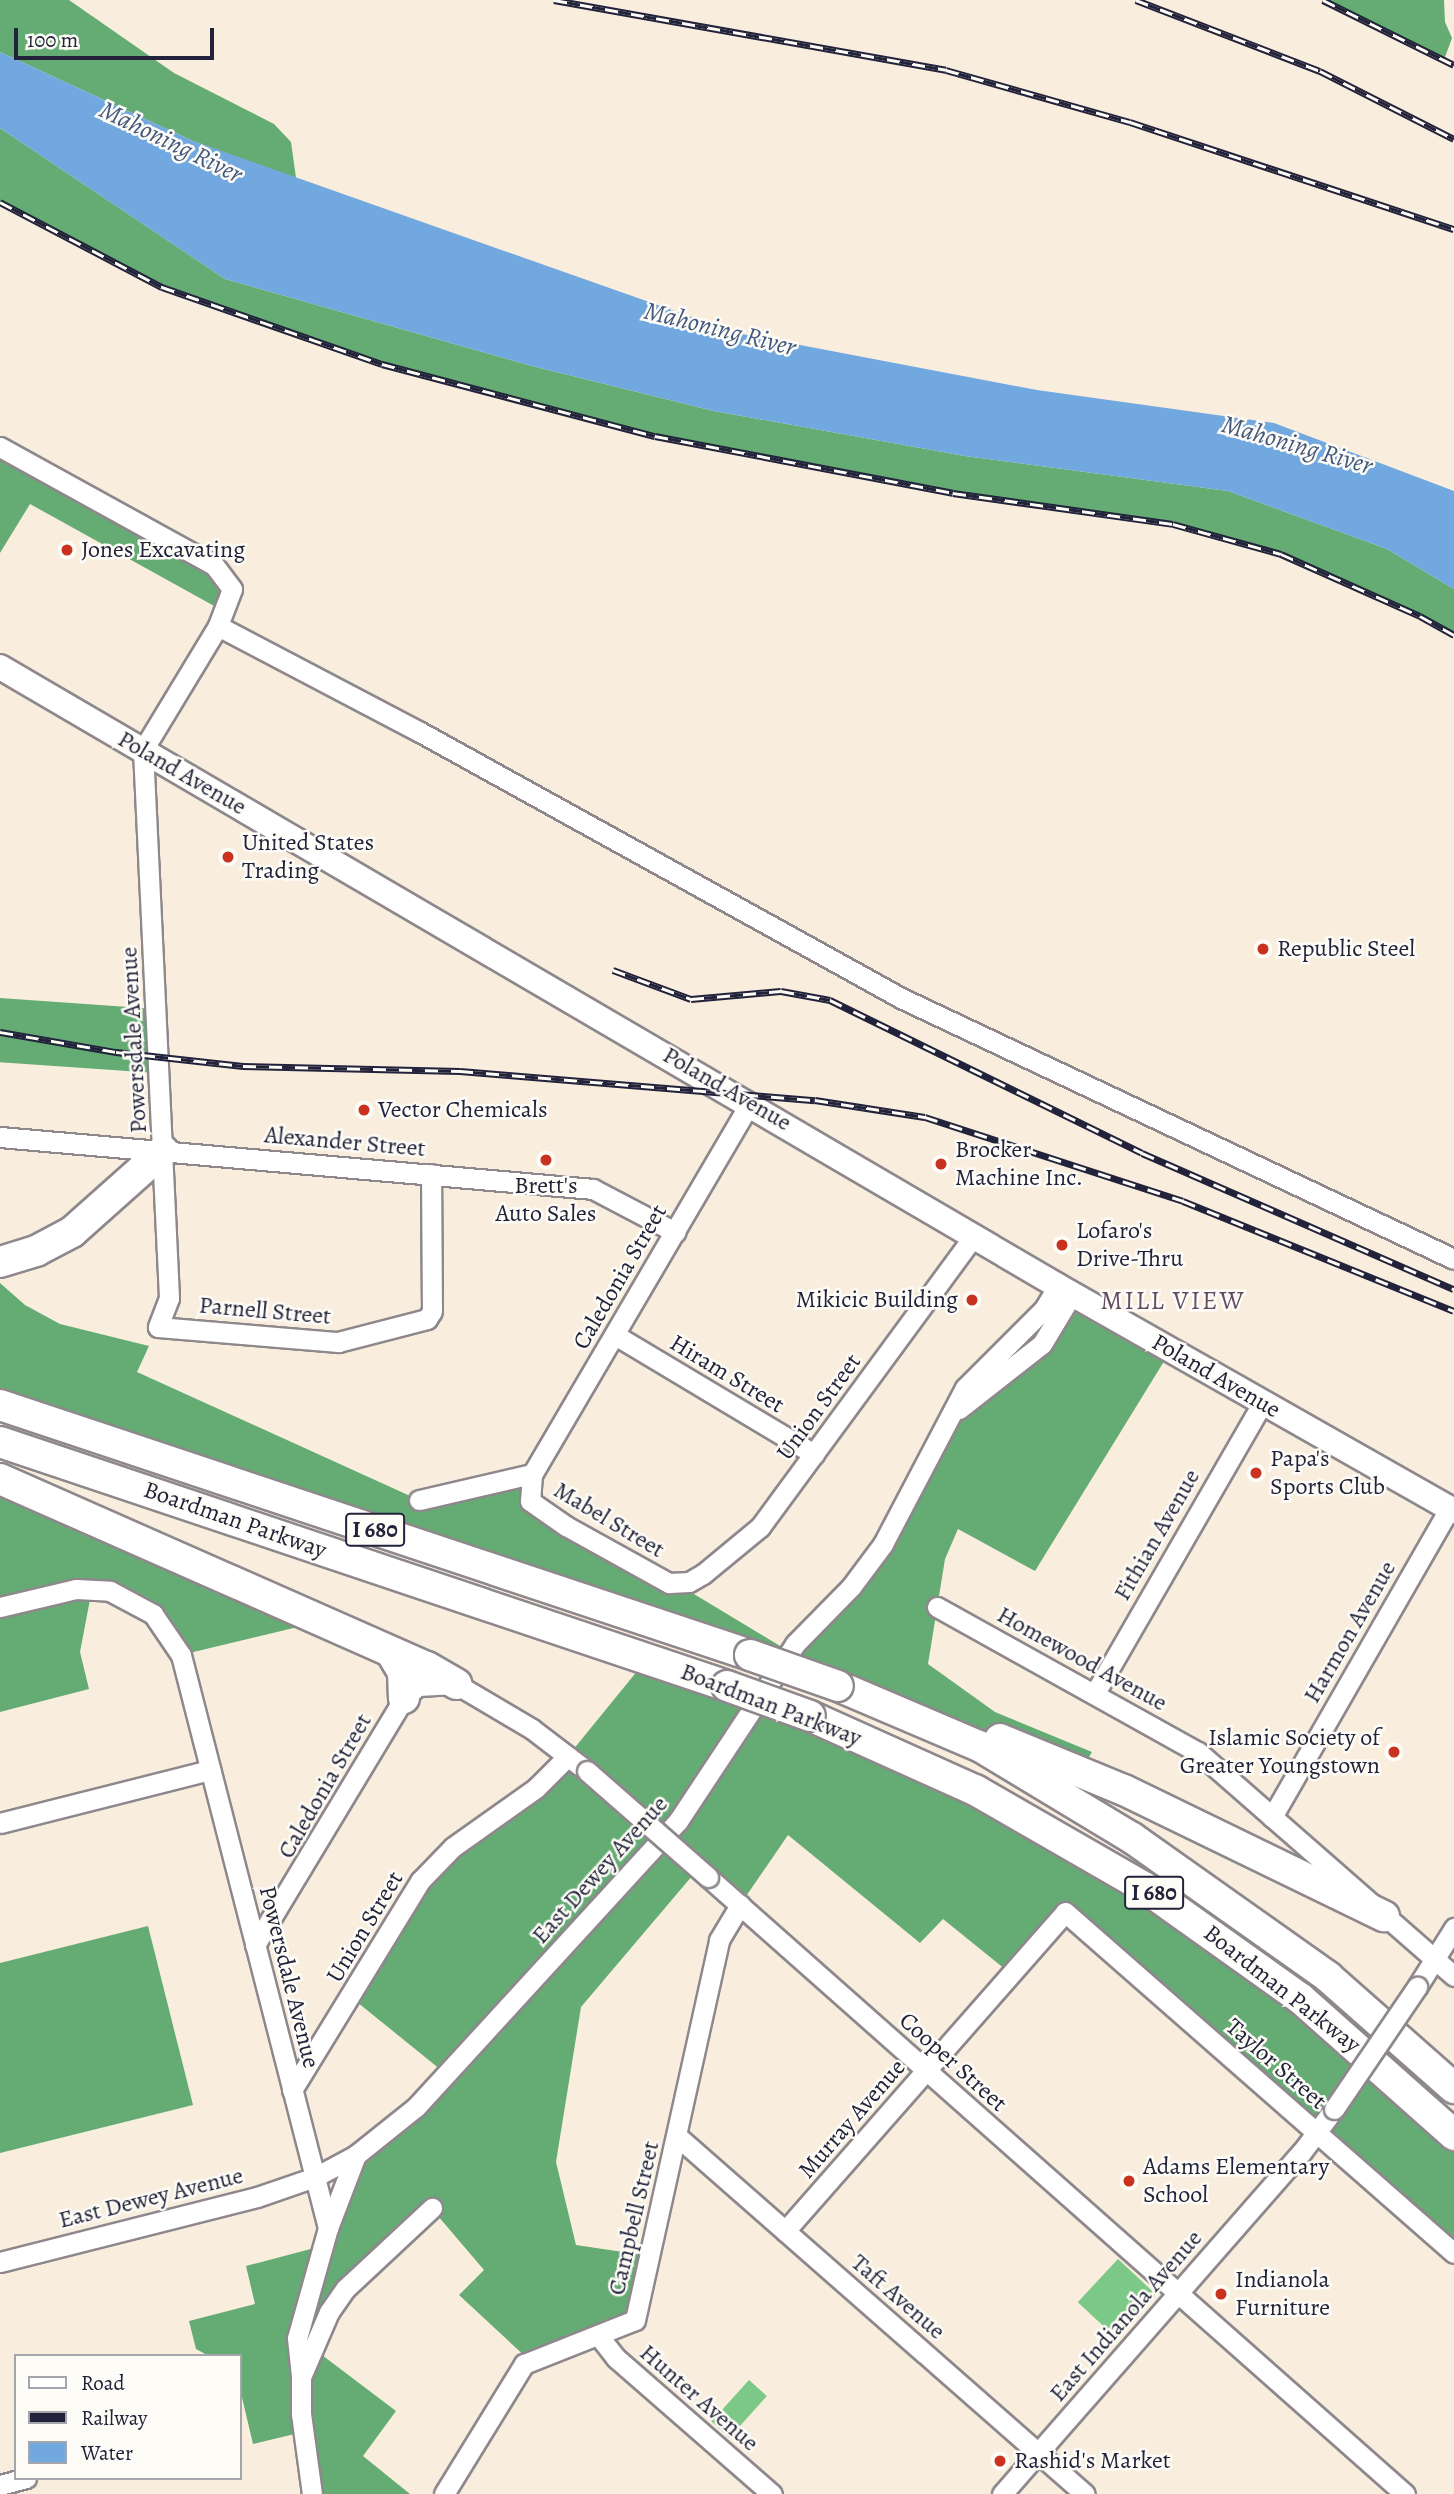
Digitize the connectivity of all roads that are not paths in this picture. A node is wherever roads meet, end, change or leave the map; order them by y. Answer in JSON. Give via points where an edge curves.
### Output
{"nodes":[{"id":1,"x":0,"y":447,"type":"edge"},
{"id":2,"x":218,"y":626,"type":"junction"},
{"id":3,"x":0,"y":667,"type":"edge"},
{"id":4,"x":143,"y":750,"type":"junction"},
{"id":5,"x":750,"y":1103,"type":"junction"},
{"id":6,"x":0,"y":1137,"type":"edge"},
{"id":7,"x":163,"y":1151,"type":"junction"},
{"id":8,"x":432,"y":1174,"type":"junction"},
{"id":9,"x":675,"y":1232,"type":"junction"},
{"id":10,"x":974,"y":1236,"type":"junction"},
{"id":11,"x":1454,"y":1259,"type":"edge"},
{"id":12,"x":0,"y":1262,"type":"edge"},
{"id":13,"x":1065,"y":1290,"type":"junction"},
{"id":14,"x":158,"y":1327,"type":"joint"},
{"id":15,"x":615,"y":1335,"type":"junction"},
{"id":16,"x":1263,"y":1402,"type":"junction"},
{"id":17,"x":0,"y":1405,"type":"edge"},
{"id":18,"x":950,"y":1416,"type":"junction"},
{"id":19,"x":0,"y":1442,"type":"edge"},
{"id":20,"x":814,"y":1454,"type":"junction"},
{"id":21,"x":531,"y":1474,"type":"junction"},
{"id":22,"x":0,"y":1479,"type":"edge"},
{"id":23,"x":419,"y":1500,"type":"dead end"},
{"id":24,"x":1452,"y":1510,"type":"edge"},
{"id":25,"x":680,"y":1584,"type":"joint"},
{"id":26,"x":0,"y":1607,"type":"edge"},
{"id":27,"x":937,"y":1607,"type":"dead end"},
{"id":28,"x":391,"y":1652,"type":"junction"},
{"id":29,"x":456,"y":1684,"type":"junction"},
{"id":30,"x":850,"y":1691,"type":"junction"},
{"id":31,"x":1095,"y":1693,"type":"junction"},
{"id":32,"x":404,"y":1698,"type":"junction"},
{"id":33,"x":568,"y":1756,"type":"junction"},
{"id":34,"x":211,"y":1770,"type":"junction"},
{"id":35,"x":1272,"y":1817,"type":"junction"},
{"id":36,"x":0,"y":1823,"type":"edge"},
{"id":37,"x":740,"y":1905,"type":"junction"},
{"id":38,"x":1065,"y":1912,"type":"joint"},
{"id":39,"x":1384,"y":1916,"type":"junction"},
{"id":40,"x":1454,"y":1928,"type":"edge"},
{"id":41,"x":255,"y":1945,"type":"junction"},
{"id":42,"x":1435,"y":1960,"type":"junction"},
{"id":43,"x":1454,"y":1976,"type":"edge"},
{"id":44,"x":926,"y":2070,"type":"junction"},
{"id":45,"x":1454,"y":2088,"type":"edge"},
{"id":46,"x":292,"y":2090,"type":"junction"},
{"id":47,"x":1317,"y":2132,"type":"junction"},
{"id":48,"x":1454,"y":2136,"type":"edge"},
{"id":49,"x":678,"y":2137,"type":"junction"},
{"id":50,"x":356,"y":2155,"type":"junction"},
{"id":51,"x":315,"y":2178,"type":"junction"},
{"id":52,"x":432,"y":2208,"type":"dead end"},
{"id":53,"x":328,"y":2228,"type":"junction"},
{"id":54,"x":785,"y":2231,"type":"junction"},
{"id":55,"x":1454,"y":2253,"type":"edge"},
{"id":56,"x":0,"y":2262,"type":"edge"},
{"id":57,"x":1178,"y":2293,"type":"junction"},
{"id":58,"x":598,"y":2335,"type":"junction"},
{"id":59,"x":301,"y":2377,"type":"junction"},
{"id":60,"x":1038,"y":2453,"type":"junction"},
{"id":61,"x":19,"y":2480,"type":"edge"},
{"id":62,"x":0,"y":2485,"type":"edge"},
{"id":63,"x":446,"y":2493,"type":"edge"},
{"id":64,"x":312,"y":2494,"type":"edge"},
{"id":65,"x":772,"y":2494,"type":"edge"},
{"id":66,"x":1002,"y":2494,"type":"edge"},
{"id":67,"x":1085,"y":2494,"type":"edge"},
{"id":68,"x":1405,"y":2494,"type":"edge"}],
"edges":[{"from":1,"to":2,"type":"street","via":[[222,571],[232,589]]},
{"from":2,"to":4,"type":"street"},
{"from":2,"to":11,"type":"street","via":[[420,732],[901,998]]},
{"from":3,"to":4,"type":"main road","name":"Poland Avenue"},
{"from":4,"to":5,"type":"main road","name":"Poland Avenue"},
{"from":4,"to":7,"type":"street","name":"Powersdale Avenue"},
{"from":5,"to":9,"type":"street","name":"Caledonia Street"},
{"from":5,"to":10,"type":"main road","name":"Poland Avenue"},
{"from":6,"to":7,"type":"street","name":"Alexander Street"},
{"from":7,"to":8,"type":"street","name":"Alexander Street"},
{"from":7,"to":12,"type":"highway","via":[[72,1232],[36,1251]]},
{"from":7,"to":14,"type":"street","name":"Powersdale Avenue","via":[[169,1298]]},
{"from":8,"to":9,"type":"street","name":"Alexander Street","via":[[593,1189]]},
{"from":8,"to":14,"type":"street","name":"Parnell Street","via":[[432,1311],[427,1319],[338,1342]]},
{"from":9,"to":15,"type":"street","name":"Caledonia Street"},
{"from":10,"to":13,"type":"main road","name":"Poland Avenue"},
{"from":10,"to":20,"type":"street","name":"Union Street"},
{"from":13,"to":16,"type":"main road","name":"Poland Avenue"},
{"from":13,"to":18,"type":"street","name":"East Dewey Avenue","via":[[974,1376]]},
{"from":13,"to":18,"type":"street","via":[[1042,1344]]},
{"from":15,"to":20,"type":"street","name":"Hiram Street"},
{"from":15,"to":21,"type":"street","name":"Caledonia Street"},
{"from":16,"to":24,"type":"main road","name":"Poland Avenue"},
{"from":16,"to":31,"type":"street","name":"Fithian Avenue"},
{"from":17,"to":30,"type":"highway","name":"Boardman Parkway","number":"I 680","bridge":true},
{"from":18,"to":50,"type":"street","name":"East Dewey Avenue","via":[[883,1544],[851,1587],[795,1644],[678,1821],[416,2107]]},
{"from":19,"to":48,"type":"highway","name":"Boardman Parkway","number":"I 680","bridge":true,"via":[[727,1686],[810,1716],[975,1790],[1144,1887],[1301,1999]]},
{"from":20,"to":25,"type":"street","name":"Union Street","via":[[755,1532],[703,1574]]},
{"from":21,"to":23,"type":"street","name":"Mabel Street"},
{"from":21,"to":25,"type":"street","name":"Mabel Street","via":[[528,1494],[536,1507],[658,1579]]},
{"from":22,"to":28,"type":"highway"},
{"from":24,"to":35,"type":"street","name":"Harmon Avenue"},
{"from":26,"to":34,"type":"street","name":"Powersdale Avenue","via":[[92,1588],[139,1602],[167,1630],[181,1655]]},
{"from":27,"to":31,"type":"street","name":"Homewood Avenue"},
{"from":28,"to":29,"type":"highway"},
{"from":28,"to":32,"type":"highway","via":[[403,1672]]},
{"from":29,"to":32,"type":"street","name":"Caledonia Street","via":[[426,1683]]},
{"from":29,"to":33,"type":"street","name":"Cooper Street"},
{"from":30,"to":39,"type":"highway","via":[[998,1738],[1124,1790]]},
{"from":30,"to":45,"type":"highway","name":"Boardman Parkway","number":"I 680","via":[[1018,1767],[1214,1892],[1328,1977]]},
{"from":31,"to":35,"type":"street","name":"Homewood Avenue","via":[[1198,1752]]},
{"from":32,"to":41,"type":"street","name":"Caledonia Street"},
{"from":33,"to":37,"type":"street","name":"Cooper Street","bridge":true},
{"from":33,"to":46,"type":"street","name":"Union Street","via":[[536,1788],[453,1847],[420,1881]]},
{"from":34,"to":36,"type":"street"},
{"from":34,"to":41,"type":"street","name":"Powersdale Avenue"},
{"from":35,"to":39,"type":"street","name":"Homewood Avenue"},
{"from":37,"to":44,"type":"street","name":"Cooper Street"},
{"from":37,"to":49,"type":"street","name":"Campbell Street","via":[[719,1940]]},
{"from":38,"to":44,"type":"street","name":"Murray Avenue"},
{"from":38,"to":47,"type":"street","name":"Taylor Street"},
{"from":39,"to":42,"type":"street","name":"Homewood Avenue"},
{"from":40,"to":42,"type":"street","name":"East Indianola Avenue"},
{"from":41,"to":46,"type":"street","name":"Powersdale Avenue"},
{"from":42,"to":43,"type":"street","name":"Homewood Avenue"},
{"from":42,"to":47,"type":"street","name":"East Indianola Avenue","bridge":true},
{"from":44,"to":54,"type":"street","name":"Murray Avenue"},
{"from":44,"to":57,"type":"street","name":"Cooper Street"},
{"from":46,"to":51,"type":"street","name":"Powersdale Avenue"},
{"from":47,"to":55,"type":"street","name":"Taylor Street"},
{"from":47,"to":57,"type":"street","name":"East Indianola Avenue"},
{"from":49,"to":54,"type":"street","name":"Taft Avenue"},
{"from":49,"to":58,"type":"street","name":"Campbell Street","via":[[635,2320]]},
{"from":50,"to":51,"type":"street","name":"East Dewey Avenue"},
{"from":50,"to":53,"type":"street"},
{"from":51,"to":53,"type":"street","name":"Powersdale Avenue"},
{"from":51,"to":56,"type":"street","name":"East Dewey Avenue"},
{"from":52,"to":59,"type":"street","via":[[345,2289]]},
{"from":53,"to":59,"type":"street","via":[[297,2338]]},
{"from":54,"to":60,"type":"street","name":"Taft Avenue"},
{"from":57,"to":60,"type":"street","name":"East Indianola Avenue"},
{"from":57,"to":68,"type":"street","name":"Cooper Street"},
{"from":58,"to":63,"type":"street","name":"Campbell Street","via":[[524,2364]]},
{"from":58,"to":65,"type":"street","name":"Hunter Avenue","via":[[616,2358]]},
{"from":59,"to":64,"type":"street"},
{"from":60,"to":66,"type":"street","name":"East Indianola Avenue"},
{"from":60,"to":67,"type":"street","name":"Taft Avenue"},
{"from":61,"to":62,"type":"street"}]}
